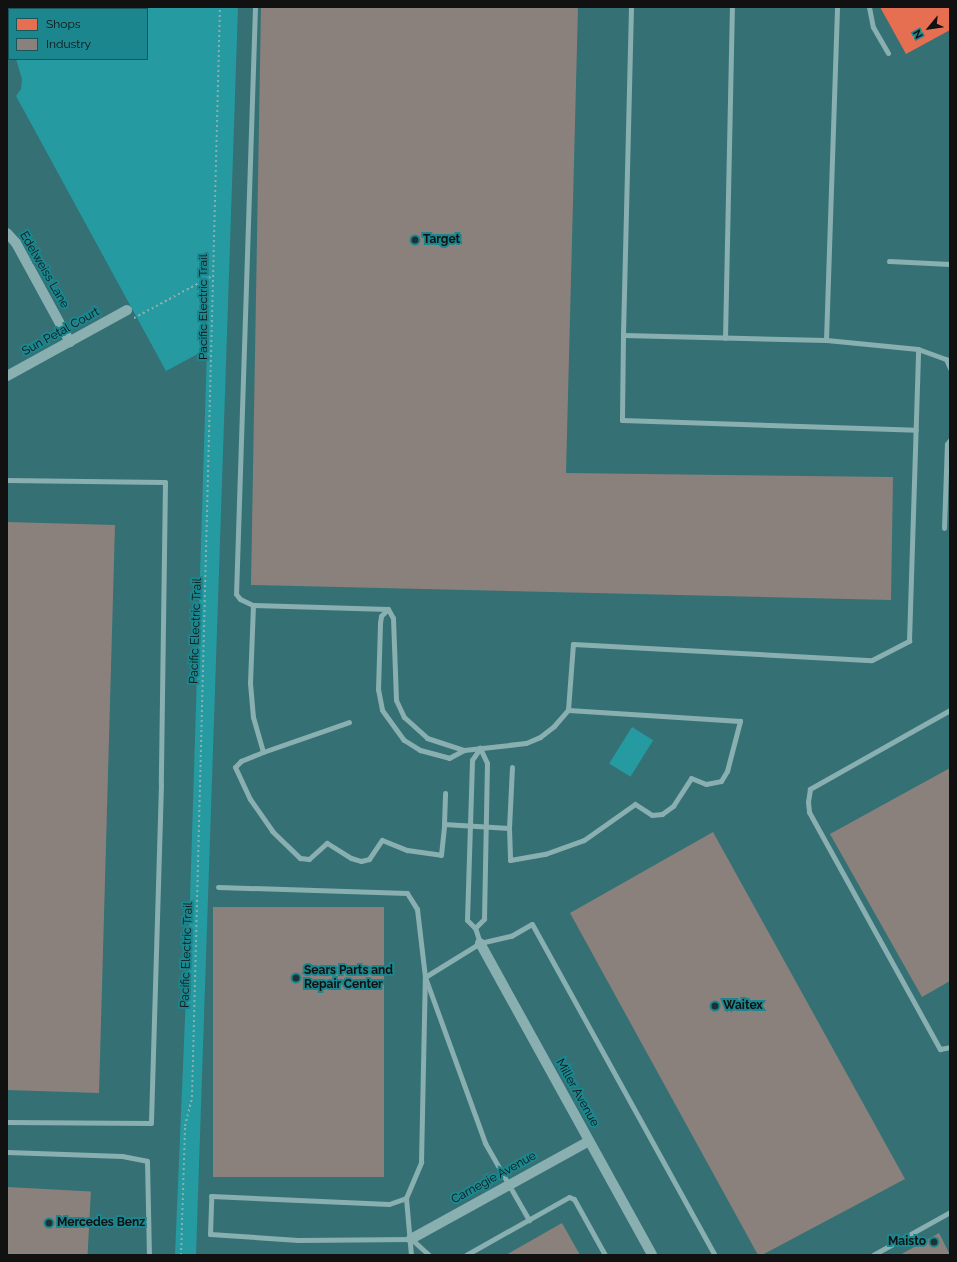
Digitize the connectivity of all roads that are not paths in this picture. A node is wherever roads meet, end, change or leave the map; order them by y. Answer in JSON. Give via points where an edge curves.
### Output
{"nodes":[{"id":1,"x":255,"y":7,"type":"edge"},
{"id":2,"x":631,"y":7,"type":"edge"},
{"id":3,"x":732,"y":7,"type":"edge"},
{"id":4,"x":837,"y":7,"type":"edge"},
{"id":5,"x":869,"y":7,"type":"edge"},
{"id":6,"x":888,"y":53,"type":"dead end"},
{"id":7,"x":7,"y":234,"type":"edge"},
{"id":8,"x":889,"y":261,"type":"dead end"},
{"id":9,"x":950,"y":264,"type":"edge"},
{"id":10,"x":129,"y":315,"type":"road end"},
{"id":11,"x":623,"y":335,"type":"junction"},
{"id":12,"x":726,"y":338,"type":"junction"},
{"id":13,"x":826,"y":340,"type":"junction"},
{"id":14,"x":70,"y":342,"type":"junction"},
{"id":15,"x":918,"y":349,"type":"junction"},
{"id":16,"x":950,"y":368,"type":"edge"},
{"id":17,"x":7,"y":376,"type":"edge"},
{"id":18,"x":916,"y":430,"type":"junction"},
{"id":19,"x":950,"y":440,"type":"edge"},
{"id":20,"x":7,"y":480,"type":"edge"},
{"id":21,"x":944,"y":528,"type":"dead end"},
{"id":22,"x":253,"y":605,"type":"junction"},
{"id":23,"x":388,"y":609,"type":"junction"},
{"id":24,"x":568,"y":710,"type":"junction"},
{"id":25,"x":950,"y":710,"type":"edge"},
{"id":26,"x":349,"y":722,"type":"dead end"},
{"id":27,"x":480,"y":748,"type":"junction"},
{"id":28,"x":464,"y":750,"type":"junction"},
{"id":29,"x":263,"y":752,"type":"junction"},
{"id":30,"x":512,"y":767,"type":"dead end"},
{"id":31,"x":445,"y":793,"type":"dead end"},
{"id":32,"x":444,"y":824,"type":"junction"},
{"id":33,"x":469,"y":826,"type":"junction"},
{"id":34,"x":485,"y":826,"type":"junction"},
{"id":35,"x":509,"y":828,"type":"junction"},
{"id":36,"x":218,"y":888,"type":"dead end"},
{"id":37,"x":475,"y":928,"type":"junction"},
{"id":38,"x":480,"y":944,"type":"junction"},
{"id":39,"x":424,"y":977,"type":"junction"},
{"id":40,"x":950,"y":1047,"type":"edge"},
{"id":41,"x":7,"y":1122,"type":"edge"},
{"id":42,"x":589,"y":1141,"type":"junction"},
{"id":43,"x":7,"y":1152,"type":"edge"},
{"id":44,"x":509,"y":1185,"type":"junction"},
{"id":45,"x":406,"y":1198,"type":"junction"},
{"id":46,"x":950,"y":1212,"type":"edge"},
{"id":47,"x":529,"y":1220,"type":"junction"},
{"id":48,"x":411,"y":1238,"type":"junction"},
{"id":49,"x":149,"y":1255,"type":"edge"},
{"id":50,"x":411,"y":1255,"type":"edge"},
{"id":51,"x":429,"y":1255,"type":"edge"},
{"id":52,"x":466,"y":1255,"type":"edge"},
{"id":53,"x":605,"y":1255,"type":"edge"},
{"id":54,"x":652,"y":1255,"type":"edge"},
{"id":55,"x":715,"y":1255,"type":"edge"},
{"id":56,"x":873,"y":1255,"type":"edge"}],
"edges":[{"from":1,"to":22,"type":"lane","via":[[235,586],[240,599]]},
{"from":2,"to":11,"type":"lane"},
{"from":3,"to":12,"type":"lane"},
{"from":4,"to":13,"type":"lane"},
{"from":5,"to":6,"type":"lane","via":[[873,27]]},
{"from":7,"to":14,"type":"street","name":"Edelweiss Lane","via":[[16,243]]},
{"from":8,"to":9,"type":"lane"},
{"from":10,"to":14,"type":"street","name":"Sun Petal Court"},
{"from":11,"to":12,"type":"lane"},
{"from":11,"to":18,"type":"lane","via":[[622,420]]},
{"from":12,"to":13,"type":"lane"},
{"from":13,"to":15,"type":"lane"},
{"from":14,"to":17,"type":"street","name":"Sun Petal Court"},
{"from":15,"to":16,"type":"lane","via":[[946,359]]},
{"from":15,"to":18,"type":"lane"},
{"from":18,"to":24,"type":"lane","via":[[909,640],[872,660],[573,644]]},
{"from":19,"to":21,"type":"lane","via":[[947,444]]},
{"from":20,"to":41,"type":"lane","via":[[165,482],[161,784],[151,1123]]},
{"from":22,"to":23,"type":"lane"},
{"from":22,"to":29,"type":"lane","via":[[250,683],[253,717]]},
{"from":23,"to":28,"type":"lane","via":[[393,618],[396,700],[404,717],[427,738]]},
{"from":23,"to":28,"type":"lane","via":[[381,616],[380,623],[378,689],[382,710],[404,740],[420,750],[449,758]]},
{"from":24,"to":27,"type":"lane","via":[[540,737],[509,747]]},
{"from":24,"to":35,"type":"lane","via":[[740,721],[726,772],[721,781],[706,784],[691,778],[673,806],[662,814],[652,815],[634,804],[584,840],[545,854],[510,860]]},
{"from":25,"to":40,"type":"lane","via":[[810,789],[808,802],[809,812],[940,1049]]},
{"from":26,"to":29,"type":"lane"},
{"from":27,"to":28,"type":"lane"},
{"from":27,"to":33,"type":"lane","via":[[472,760]]},
{"from":27,"to":34,"type":"lane","via":[[487,763]]},
{"from":29,"to":32,"type":"lane","via":[[241,761],[235,767],[250,799],[272,831],[300,858],[309,859],[328,843],[351,858],[361,861],[370,859],[382,840],[407,850],[441,855]]},
{"from":30,"to":35,"type":"lane"},
{"from":31,"to":32,"type":"lane"},
{"from":32,"to":33,"type":"lane"},
{"from":33,"to":34,"type":"lane"},
{"from":33,"to":37,"type":"lane","via":[[467,920]]},
{"from":34,"to":35,"type":"lane"},
{"from":34,"to":37,"type":"lane","via":[[484,919]]},
{"from":36,"to":39,"type":"lane","via":[[407,893],[417,909]]},
{"from":37,"to":38,"type":"lane"},
{"from":38,"to":39,"type":"lane"},
{"from":38,"to":42,"type":"street","name":"Miller Avenue"},
{"from":38,"to":55,"type":"lane","via":[[511,936],[532,924]]},
{"from":39,"to":44,"type":"lane","via":[[485,1143]]},
{"from":39,"to":45,"type":"lane","via":[[421,1162]]},
{"from":42,"to":44,"type":"street","name":"Carnegie Avenue"},
{"from":42,"to":54,"type":"street","name":"Miller Avenue"},
{"from":43,"to":49,"type":"lane","via":[[122,1156],[147,1161]]},
{"from":44,"to":47,"type":"lane"},
{"from":44,"to":48,"type":"street","name":"Carnegie Avenue"},
{"from":45,"to":48,"type":"lane"},
{"from":45,"to":48,"type":"lane","via":[[389,1204],[212,1196],[210,1234],[298,1240]]},
{"from":46,"to":56,"type":"lane"},
{"from":47,"to":52,"type":"lane"},
{"from":47,"to":53,"type":"lane","via":[[570,1197],[574,1198]]},
{"from":48,"to":50,"type":"lane"},
{"from":48,"to":51,"type":"lane"}]}
